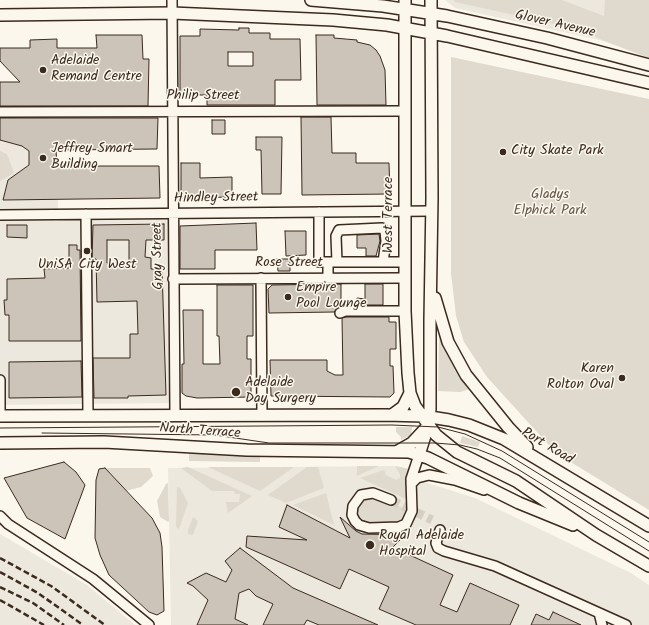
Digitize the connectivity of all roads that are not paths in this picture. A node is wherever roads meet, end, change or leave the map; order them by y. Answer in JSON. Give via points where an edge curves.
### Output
{"nodes":[{"id":1,"x":172,"y":0,"type":"edge"},
{"id":2,"x":312,"y":0,"type":"edge"},
{"id":3,"x":431,"y":0,"type":"edge"},
{"id":4,"x":325,"y":1,"type":"edge"},
{"id":5,"x":405,"y":4,"type":"edge"},
{"id":6,"x":172,"y":13,"type":"junction"},
{"id":7,"x":431,"y":13,"type":"junction"},
{"id":8,"x":0,"y":15,"type":"edge"},
{"id":9,"x":406,"y":28,"type":"junction"},
{"id":10,"x":431,"y":32,"type":"junction"},
{"id":11,"x":649,"y":65,"type":"edge"},
{"id":12,"x":649,"y":83,"type":"edge"},
{"id":13,"x":172,"y":111,"type":"junction"},
{"id":14,"x":405,"y":111,"type":"junction"},
{"id":15,"x":0,"y":112,"type":"edge"},
{"id":16,"x":405,"y":211,"type":"junction"},
{"id":17,"x":432,"y":211,"type":"junction"},
{"id":18,"x":319,"y":212,"type":"junction"},
{"id":19,"x":173,"y":213,"type":"junction"},
{"id":20,"x":86,"y":214,"type":"junction"},
{"id":21,"x":0,"y":215,"type":"edge"},
{"id":22,"x":336,"y":262,"type":"junction"},
{"id":23,"x":383,"y":262,"type":"junction"},
{"id":24,"x":405,"y":262,"type":"junction"},
{"id":25,"x":431,"y":264,"type":"junction"},
{"id":26,"x":261,"y":278,"type":"junction"},
{"id":27,"x":328,"y":278,"type":"junction"},
{"id":28,"x":405,"y":278,"type":"junction"},
{"id":29,"x":173,"y":279,"type":"junction"},
{"id":30,"x":405,"y":311,"type":"junction"},
{"id":31,"x":340,"y":313,"type":"dead end"},
{"id":32,"x":0,"y":380,"type":"edge"},
{"id":33,"x":410,"y":393,"type":"junction"},
{"id":34,"x":0,"y":411,"type":"edge"},
{"id":35,"x":88,"y":415,"type":"junction"},
{"id":36,"x":175,"y":415,"type":"junction"},
{"id":37,"x":262,"y":415,"type":"junction"},
{"id":38,"x":0,"y":416,"type":"edge"},
{"id":39,"x":392,"y":416,"type":"junction"},
{"id":40,"x":426,"y":419,"type":"junction"},
{"id":41,"x":0,"y":443,"type":"edge"},
{"id":42,"x":398,"y":451,"type":"junction"},
{"id":43,"x":419,"y":455,"type":"junction"},
{"id":44,"x":551,"y":466,"type":"junction"},
{"id":45,"x":411,"y":484,"type":"junction"},
{"id":46,"x":392,"y":500,"type":"tunnel mouth"},
{"id":47,"x":519,"y":503,"type":"junction"},
{"id":48,"x":0,"y":516,"type":"edge"},
{"id":49,"x":649,"y":526,"type":"edge"},
{"id":50,"x":440,"y":530,"type":"dead end"},
{"id":51,"x":596,"y":535,"type":"junction"},
{"id":52,"x":649,"y":566,"type":"edge"},
{"id":53,"x":599,"y":613,"type":"junction"},
{"id":54,"x":150,"y":625,"type":"edge"},
{"id":55,"x":602,"y":625,"type":"edge"},
{"id":56,"x":626,"y":625,"type":"edge"}],
"edges":[{"from":1,"to":6,"type":"street","name":"Gray Street"},
{"from":2,"to":4,"type":"main road","name":"Glover Avenue"},
{"from":3,"to":7,"type":"main road"},
{"from":4,"to":5,"type":"main road","name":"Glover Avenue"},
{"from":5,"to":7,"type":"main road","name":"Glover Avenue"},
{"from":5,"to":9,"type":"main road","name":"West Terrace"},
{"from":6,"to":8,"type":"main road"},
{"from":6,"to":9,"type":"main road","via":[[333,20]]},
{"from":6,"to":13,"type":"street","name":"Gray Street"},
{"from":7,"to":10,"type":"main road"},
{"from":7,"to":11,"type":"main road","name":"Glover Avenue","via":[[547,38]]},
{"from":9,"to":10,"type":"main road"},
{"from":9,"to":14,"type":"main road","name":"West Terrace"},
{"from":10,"to":12,"type":"main road"},
{"from":10,"to":17,"type":"main road"},
{"from":13,"to":14,"type":"street","name":"Philip Street"},
{"from":13,"to":15,"type":"street","name":"Philip Street"},
{"from":13,"to":19,"type":"street","name":"Gray Street"},
{"from":14,"to":16,"type":"main road","name":"West Terrace"},
{"from":16,"to":17,"type":"street","name":"Hindley Street"},
{"from":16,"to":18,"type":"street","name":"Hindley Street"},
{"from":16,"to":24,"type":"main road","name":"West Terrace"},
{"from":17,"to":25,"type":"main road"},
{"from":18,"to":19,"type":"street","name":"Hindley Street"},
{"from":18,"to":22,"type":"street","via":[[319,262]]},
{"from":19,"to":20,"type":"street","name":"Hindley Street"},
{"from":19,"to":29,"type":"street","name":"Gray Street"},
{"from":20,"to":21,"type":"street","name":"Hindley Street"},
{"from":20,"to":35,"type":"street"},
{"from":22,"to":23,"type":"street"},
{"from":22,"to":23,"type":"street","via":[[342,236],[348,228],[384,229],[386,241]]},
{"from":22,"to":27,"type":"street"},
{"from":23,"to":24,"type":"street"},
{"from":24,"to":28,"type":"main road","name":"West Terrace"},
{"from":25,"to":40,"type":"main road"},
{"from":25,"to":44,"type":"main road","via":[[438,315],[456,359],[475,387],[520,441]]},
{"from":26,"to":27,"type":"street","name":"Rose Street"},
{"from":26,"to":29,"type":"street","name":"Rose Street"},
{"from":26,"to":37,"type":"street"},
{"from":27,"to":28,"type":"street","name":"Rose Street"},
{"from":28,"to":30,"type":"main road","name":"West Terrace"},
{"from":29,"to":36,"type":"street","name":"Gray Street"},
{"from":30,"to":31,"type":"street"},
{"from":30,"to":33,"type":"main road","name":"West Terrace"},
{"from":32,"to":34,"type":"street"},
{"from":33,"to":39,"type":"main road","via":[[404,407]]},
{"from":33,"to":40,"type":"main road","name":"West Terrace"},
{"from":35,"to":36,"type":"main road","name":"North Terrace"},
{"from":35,"to":38,"type":"main road","name":"North Terrace"},
{"from":36,"to":37,"type":"main road","name":"North Terrace"},
{"from":37,"to":39,"type":"main road","name":"North Terrace"},
{"from":39,"to":40,"type":"main road","name":"North Terrace"},
{"from":40,"to":42,"type":"main road","via":[[412,443]]},
{"from":40,"to":43,"type":"main road"},
{"from":40,"to":44,"type":"main road","name":"Port Road","via":[[458,422],[481,429]]},
{"from":40,"to":51,"type":"main road","via":[[440,439],[457,452],[516,481]]},
{"from":41,"to":42,"type":"main road","name":"North Terrace","via":[[104,442],[262,451]]},
{"from":42,"to":43,"type":"main road","name":"North Terrace"},
{"from":43,"to":45,"type":"street"},
{"from":43,"to":47,"type":"main road"},
{"from":44,"to":49,"type":"main road","name":"Port Road"},
{"from":45,"to":46,"type":"street","via":[[411,515],[399,528],[369,528],[359,525],[352,515],[353,506],[361,495],[376,494]]},
{"from":45,"to":47,"type":"street","via":[[419,477],[436,476],[455,480]]},
{"from":47,"to":51,"type":"main road"},
{"from":48,"to":54,"type":"street","via":[[8,524],[93,579]]},
{"from":50,"to":53,"type":"street","via":[[436,543],[438,548],[495,566]]},
{"from":51,"to":52,"type":"main road"},
{"from":53,"to":55,"type":"street"},
{"from":53,"to":56,"type":"street"}]}
